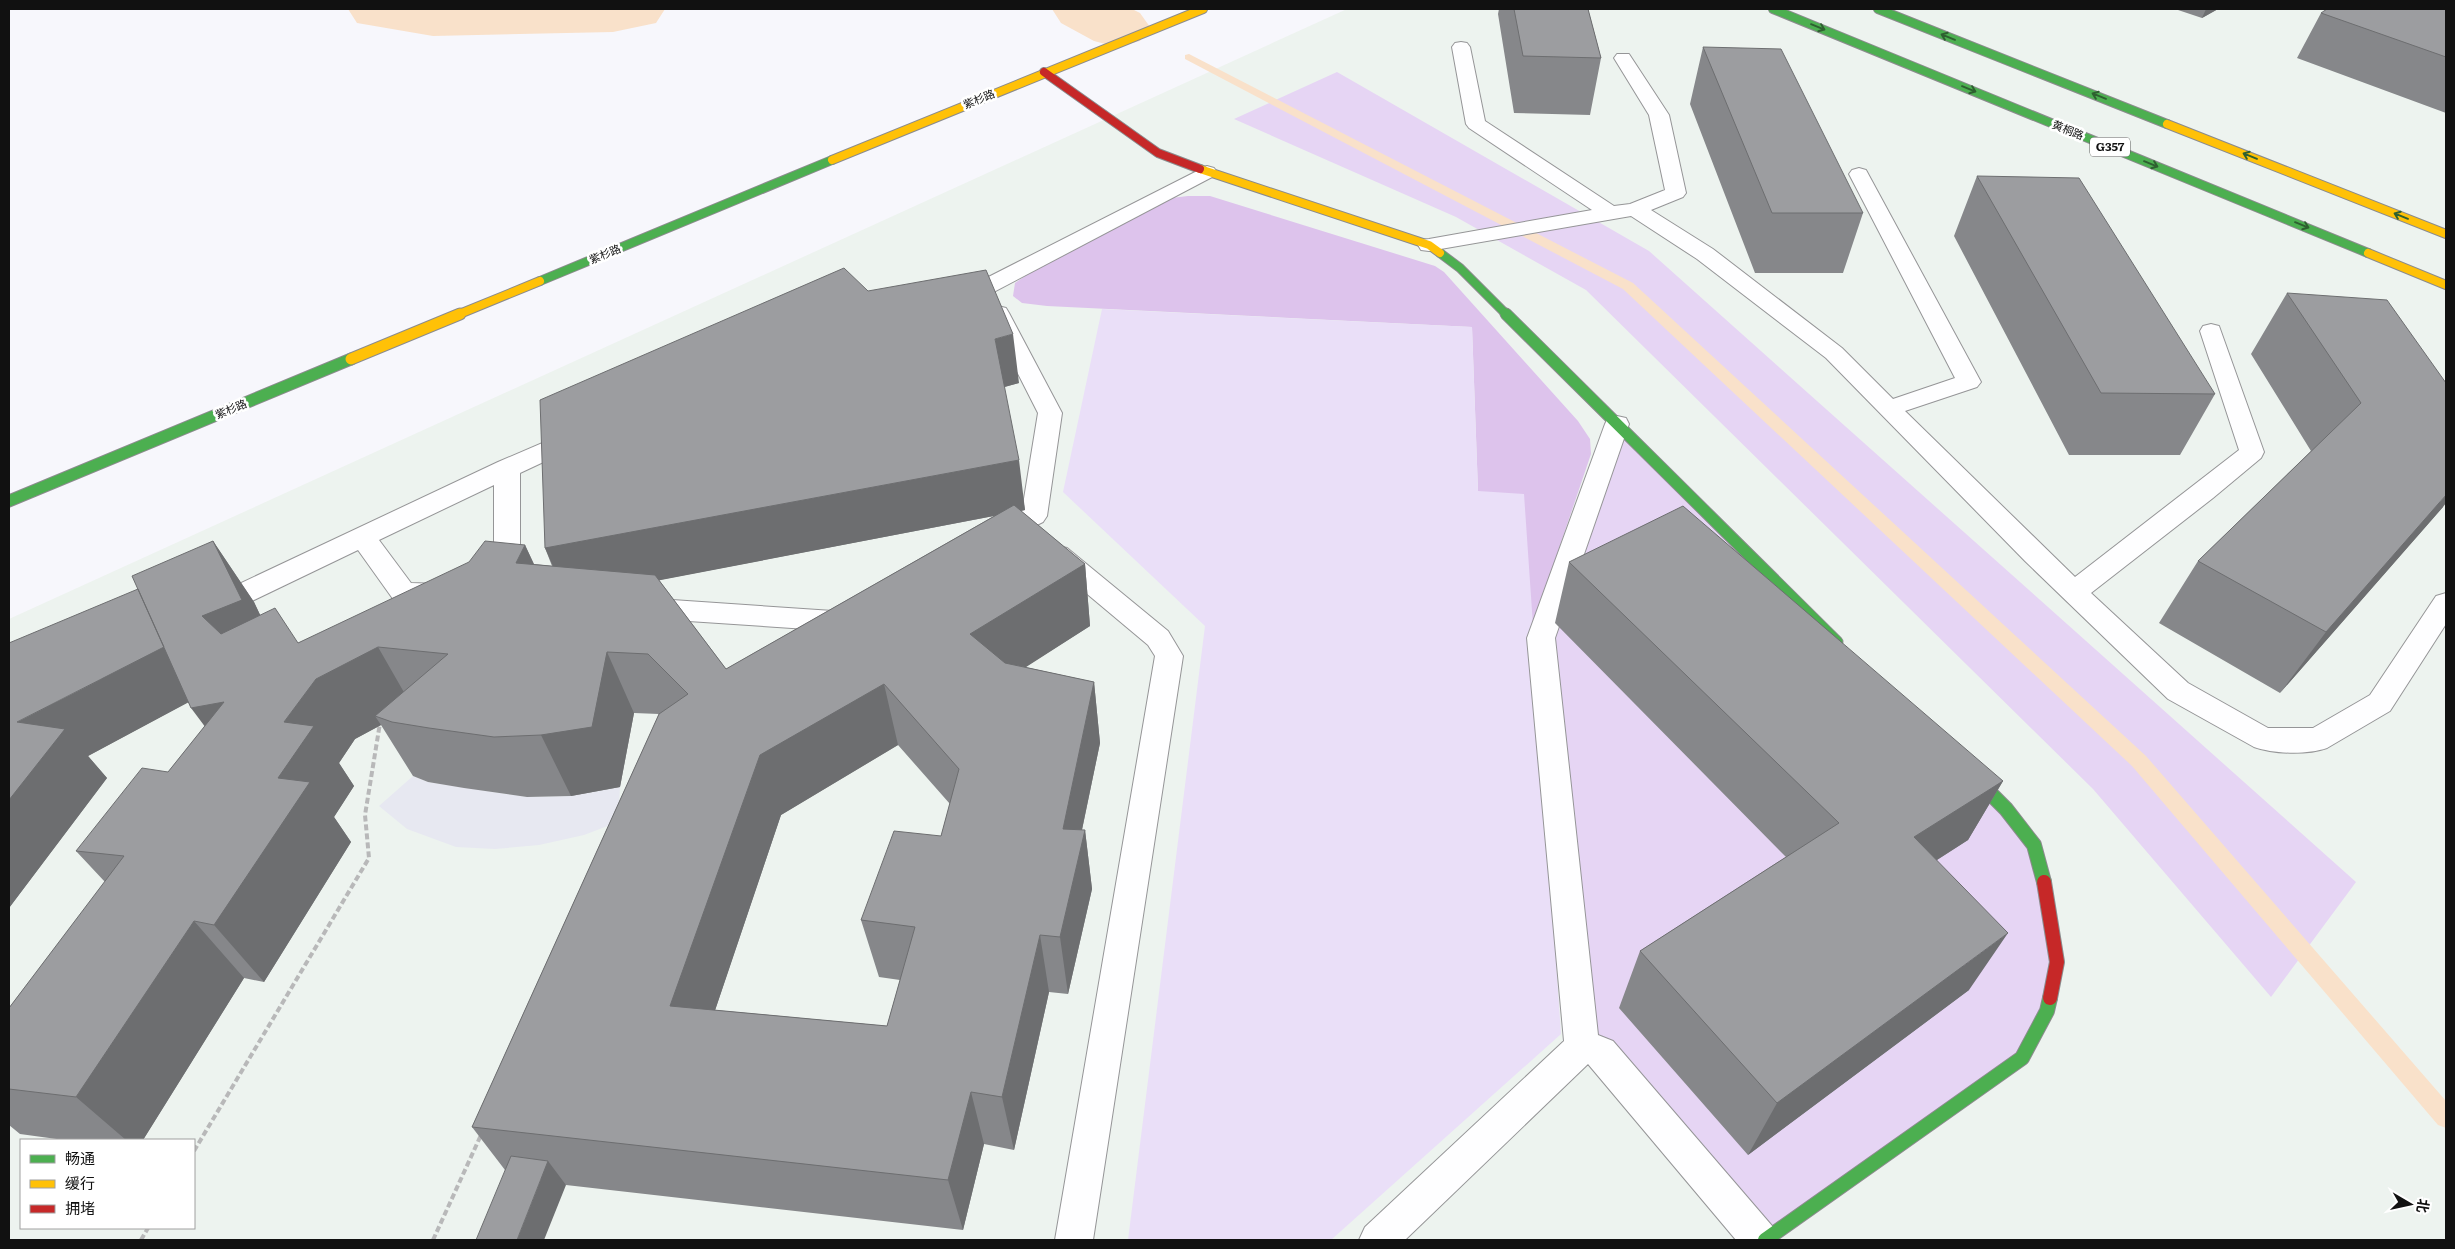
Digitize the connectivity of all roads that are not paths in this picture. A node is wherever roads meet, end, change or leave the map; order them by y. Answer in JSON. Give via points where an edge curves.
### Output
{"nodes":[{"id":1,"x":1203,"y":9,"type":"edge"},
{"id":2,"x":1773,"y":9,"type":"edge"},
{"id":3,"x":1878,"y":9,"type":"edge"},
{"id":4,"x":1461,"y":47,"type":"dead end"},
{"id":5,"x":1623,"y":58,"type":"dead end"},
{"id":6,"x":1044,"y":72,"type":"junction"},
{"id":7,"x":1207,"y":172,"type":"junction"},
{"id":8,"x":1859,"y":174,"type":"dead end"},
{"id":9,"x":1635,"y":209,"type":"junction"},
{"id":10,"x":1610,"y":213,"type":"junction"},
{"id":11,"x":2446,"y":234,"type":"edge"},
{"id":12,"x":1429,"y":245,"type":"junction"},
{"id":13,"x":2446,"y":284,"type":"edge"},
{"id":14,"x":985,"y":287,"type":"junction"},
{"id":15,"x":940,"y":305,"type":"edge"},
{"id":16,"x":2211,"y":330,"type":"dead end"},
{"id":17,"x":1889,"y":408,"type":"junction"},
{"id":18,"x":1617,"y":424,"type":"junction"},
{"id":19,"x":596,"y":427,"type":"edge"},
{"id":20,"x":508,"y":468,"type":"junction"},
{"id":21,"x":9,"y":501,"type":"edge"},
{"id":22,"x":1020,"y":524,"type":"junction"},
{"id":23,"x":362,"y":537,"type":"junction"},
{"id":24,"x":977,"y":547,"type":"edge"},
{"id":25,"x":2074,"y":592,"type":"junction"},
{"id":26,"x":872,"y":602,"type":"edge"},
{"id":27,"x":2446,"y":603,"type":"edge"},
{"id":28,"x":623,"y":606,"type":"edge"},
{"id":29,"x":194,"y":617,"type":"edge"},
{"id":30,"x":1844,"y":649,"type":"edge"},
{"id":31,"x":1956,"y":760,"type":"edge"},
{"id":32,"x":1582,"y":1047,"type":"junction"},
{"id":33,"x":1074,"y":1240,"type":"edge"},
{"id":34,"x":1378,"y":1240,"type":"edge"},
{"id":35,"x":1760,"y":1240,"type":"edge"},
{"id":36,"x":1765,"y":1240,"type":"edge"}],
"edges":[{"from":1,"to":6,"type":"main road","name":"紫杉路"},
{"from":2,"to":13,"type":"main road","name":"黄桐路","number":"G357","one_way":true},
{"from":11,"to":3,"type":"main road","one_way":true},
{"from":4,"to":10,"type":"street","via":[[1476,124]]},
{"from":5,"to":9,"type":"street","via":[[1659,115],[1676,193]]},
{"from":6,"to":7,"type":"main road","via":[[1158,153]]},
{"from":6,"to":21,"type":"main road","name":"紫杉路"},
{"from":7,"to":12,"type":"main road"},
{"from":7,"to":14,"type":"street"},
{"from":8,"to":17,"type":"street","via":[[1969,382]]},
{"from":9,"to":10,"type":"street"},
{"from":9,"to":17,"type":"street","via":[[1705,254],[1834,353]]},
{"from":10,"to":12,"type":"street"},
{"from":12,"to":18,"type":"main road","via":[[1460,268]]},
{"from":14,"to":15,"type":"street","via":[[957,302]]},
{"from":14,"to":22,"type":"street","via":[[1050,413],[1034,516]]},
{"from":16,"to":25,"type":"street","via":[[2252,452]]},
{"from":17,"to":25,"type":"street"},
{"from":18,"to":30,"type":"main road"},
{"from":18,"to":32,"type":"street","via":[[1541,638]]},
{"from":19,"to":20,"type":"street"},
{"from":20,"to":23,"type":"street"},
{"from":20,"to":23,"type":"street","via":[[495,598],[403,592]]},
{"from":22,"to":24,"type":"street"},
{"from":22,"to":33,"type":"street","via":[[1158,638],[1169,656]]},
{"from":23,"to":29,"type":"street"},
{"from":25,"to":27,"type":"street","via":[[2178,691],[2264,739],[2317,740],[2380,702]]},
{"from":26,"to":28,"type":"street","via":[[837,621]]},
{"from":31,"to":36,"type":"main road","via":[[2006,809],[2034,845],[2048,897],[2058,962],[2047,1011],[2022,1058]]},
{"from":32,"to":34,"type":"street"},
{"from":32,"to":35,"type":"street","via":[[1601,1052]]}]}
